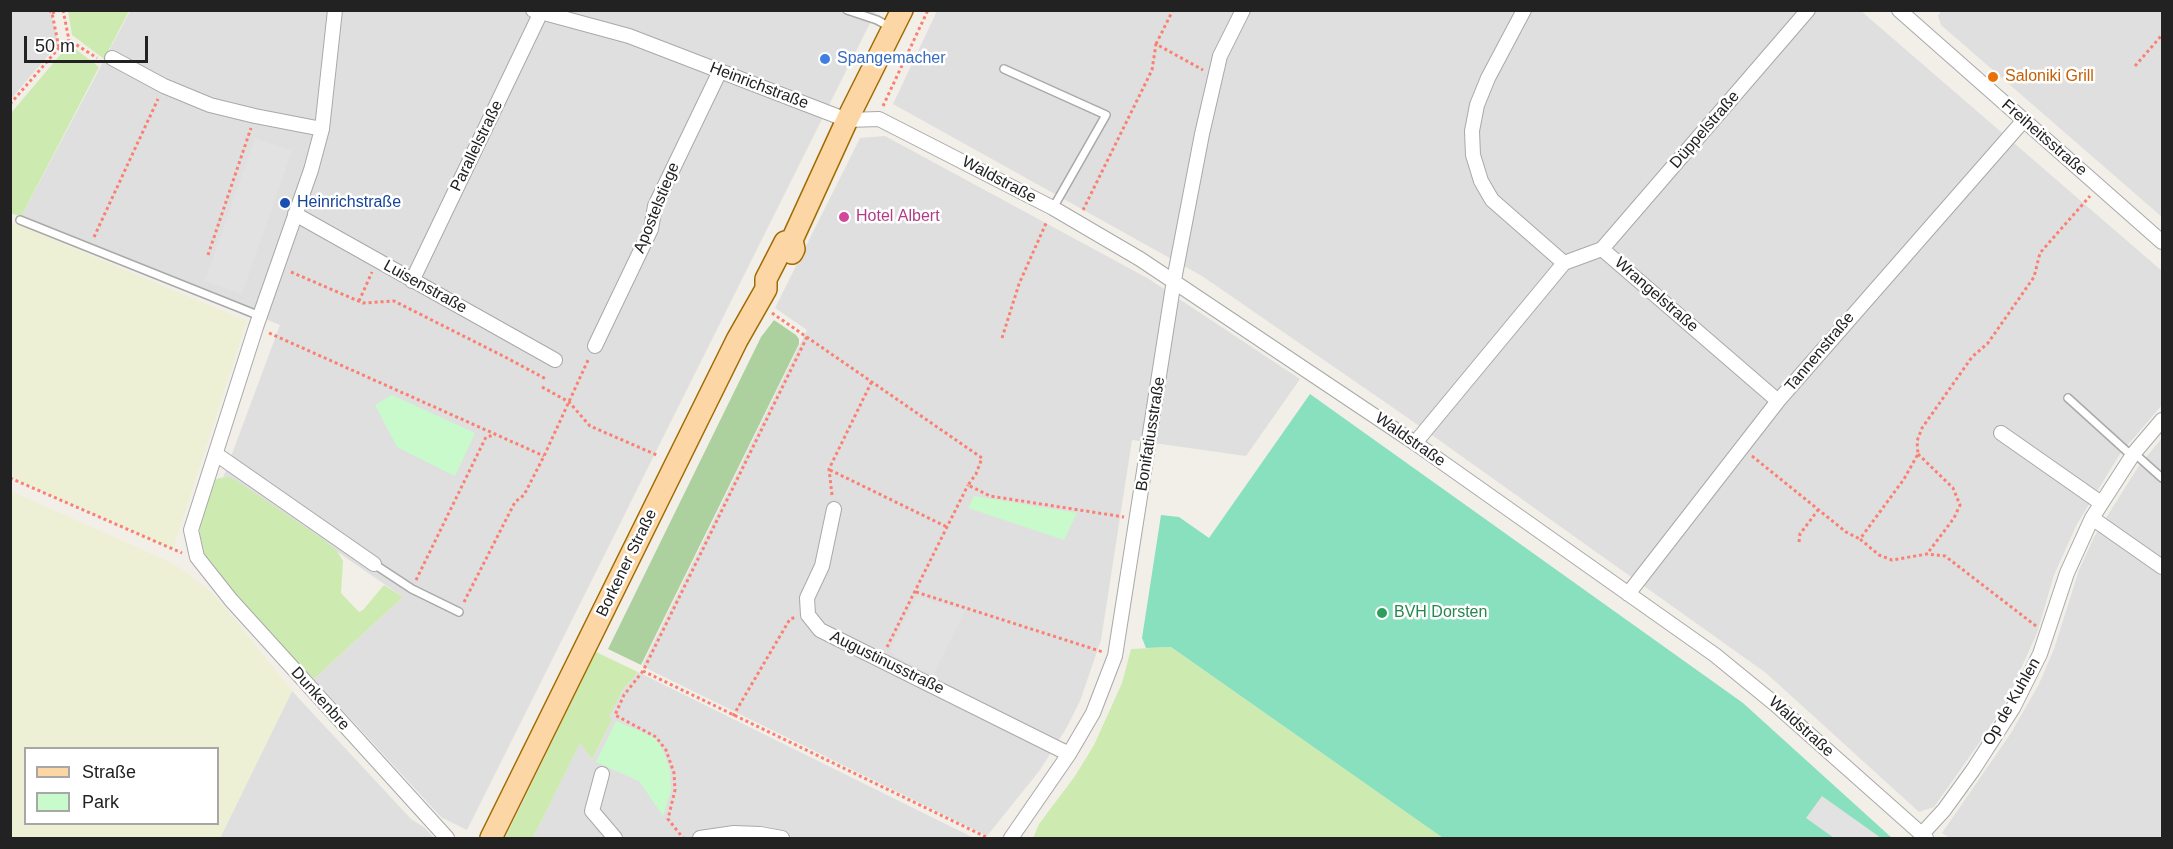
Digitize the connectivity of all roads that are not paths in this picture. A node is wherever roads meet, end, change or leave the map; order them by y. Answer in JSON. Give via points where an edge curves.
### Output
{"nodes":[{"id":1,"x":334,"y":10,"type":"edge"},
{"id":2,"x":848,"y":10,"type":"edge"},
{"id":3,"x":1243,"y":10,"type":"edge"},
{"id":4,"x":1524,"y":10,"type":"edge"},
{"id":5,"x":1808,"y":10,"type":"edge"},
{"id":6,"x":539,"y":11,"type":"edge"},
{"id":7,"x":1907,"y":13,"type":"edge"},
{"id":8,"x":897,"y":20,"type":"edge"},
{"id":9,"x":112,"y":58,"type":"road end"},
{"id":10,"x":1004,"y":69,"type":"dead end"},
{"id":11,"x":720,"y":71,"type":"junction"},
{"id":12,"x":847,"y":120,"type":"junction"},
{"id":13,"x":2024,"y":120,"type":"junction"},
{"id":14,"x":322,"y":129,"type":"junction"},
{"id":15,"x":1053,"y":208,"type":"junction"},
{"id":16,"x":295,"y":214,"type":"junction"},
{"id":17,"x":20,"y":219,"type":"dead end"},
{"id":18,"x":2163,"y":242,"type":"edge"},
{"id":19,"x":1602,"y":249,"type":"junction"},
{"id":20,"x":1563,"y":263,"type":"junction"},
{"id":21,"x":1174,"y":280,"type":"junction"},
{"id":22,"x":412,"y":281,"type":"junction"},
{"id":23,"x":259,"y":322,"type":"junction"},
{"id":24,"x":595,"y":346,"type":"road end"},
{"id":25,"x":555,"y":360,"type":"dead end"},
{"id":26,"x":2068,"y":399,"type":"dead end"},
{"id":27,"x":1778,"y":401,"type":"junction"},
{"id":28,"x":2163,"y":420,"type":"edge"},
{"id":29,"x":2001,"y":433,"type":"dead end"},
{"id":30,"x":1415,"y":443,"type":"junction"},
{"id":31,"x":216,"y":454,"type":"junction"},
{"id":32,"x":2133,"y":454,"type":"junction"},
{"id":33,"x":2163,"y":478,"type":"edge"},
{"id":34,"x":2101,"y":503,"type":"junction"},
{"id":35,"x":834,"y":509,"type":"road end"},
{"id":36,"x":2092,"y":518,"type":"junction"},
{"id":37,"x":374,"y":564,"type":"joint"},
{"id":38,"x":2163,"y":567,"type":"edge"},
{"id":39,"x":1628,"y":594,"type":"junction"},
{"id":40,"x":459,"y":612,"type":"road end"},
{"id":41,"x":1069,"y":754,"type":"junction"},
{"id":42,"x":602,"y":774,"type":"dead end"},
{"id":43,"x":760,"y":836,"type":"edge"},
{"id":44,"x":1922,"y":837,"type":"edge"},
{"id":45,"x":447,"y":838,"type":"edge"},
{"id":46,"x":491,"y":838,"type":"edge"},
{"id":47,"x":615,"y":838,"type":"edge"},
{"id":48,"x":700,"y":838,"type":"edge"},
{"id":49,"x":782,"y":838,"type":"edge"},
{"id":50,"x":1012,"y":838,"type":"edge"}],
"edges":[{"from":1,"to":14,"type":"street"},
{"from":2,"to":8,"type":"lane","via":[[877,20]]},
{"from":3,"to":21,"type":"street","name":"Bonifatiusstraße","via":[[1220,56]]},
{"from":4,"to":20,"type":"street","via":[[1477,105],[1473,155],[1492,200]]},
{"from":5,"to":19,"type":"street","name":"Düppelstraße"},
{"from":6,"to":11,"type":"street","name":"Heinrichstraße","via":[[629,36]]},
{"from":6,"to":22,"type":"street","name":"Parallelstraße"},
{"from":7,"to":13,"type":"street","name":"Freiheitsstraße"},
{"from":8,"to":12,"type":"main road","name":"Borkener Straße"},
{"from":9,"to":14,"type":"street","via":[[210,105]]},
{"from":10,"to":15,"type":"lane","via":[[1106,115]]},
{"from":11,"to":12,"type":"street","name":"Heinrichstraße"},
{"from":11,"to":24,"type":"street","name":"Apostelstiege","via":[[655,206],[651,229]]},
{"from":12,"to":15,"type":"street","name":"Waldstraße","via":[[879,119]]},
{"from":12,"to":46,"type":"main road","name":"Borkener Straße","via":[[792,240],[794,249],[786,267],[775,285],[762,296],[737,340]]},
{"from":13,"to":18,"type":"street","name":"Freiheitsstraße"},
{"from":13,"to":27,"type":"street","name":"Tannenstraße"},
{"from":14,"to":16,"type":"street"},
{"from":15,"to":21,"type":"street","name":"Waldstraße"},
{"from":16,"to":22,"type":"street","name":"Luisenstraße"},
{"from":16,"to":23,"type":"street"},
{"from":17,"to":23,"type":"lane"},
{"from":19,"to":20,"type":"street","name":"Wrangelstraße"},
{"from":19,"to":27,"type":"street","name":"Wrangelstraße"},
{"from":20,"to":30,"type":"street"},
{"from":21,"to":30,"type":"street","name":"Waldstraße"},
{"from":21,"to":41,"type":"street","name":"Bonifatiusstraße","via":[[1115,656],[1093,713]]},
{"from":22,"to":25,"type":"street","name":"Luisenstraße"},
{"from":23,"to":31,"type":"street"},
{"from":26,"to":32,"type":"lane"},
{"from":27,"to":39,"type":"street","name":"Tannenstraße"},
{"from":28,"to":32,"type":"street","name":"Op de Kuhlen"},
{"from":29,"to":34,"type":"street"},
{"from":30,"to":39,"type":"street","name":"Waldstraße"},
{"from":31,"to":37,"type":"street"},
{"from":31,"to":45,"type":"street","name":"Dunkenbre","via":[[191,530],[197,557],[231,600]]},
{"from":32,"to":33,"type":"lane"},
{"from":32,"to":34,"type":"street","name":"Op de Kuhlen"},
{"from":34,"to":36,"type":"street","name":"Op de Kuhlen"},
{"from":35,"to":41,"type":"street","name":"Augustinusstraße","via":[[822,566],[807,598],[808,615],[820,630]]},
{"from":36,"to":38,"type":"street"},
{"from":36,"to":44,"type":"street","name":"Op de Kuhlen","via":[[2067,573],[2040,654],[2013,708],[1973,770]]},
{"from":37,"to":40,"type":"lane","via":[[412,589]]},
{"from":39,"to":44,"type":"street","name":"Waldstraße","via":[[1742,676]]},
{"from":41,"to":50,"type":"street","name":"Bonifatiusstraße"},
{"from":42,"to":47,"type":"street","via":[[592,811]]},
{"from":43,"to":48,"type":"street","via":[[734,833]]},
{"from":43,"to":49,"type":"street"}]}
